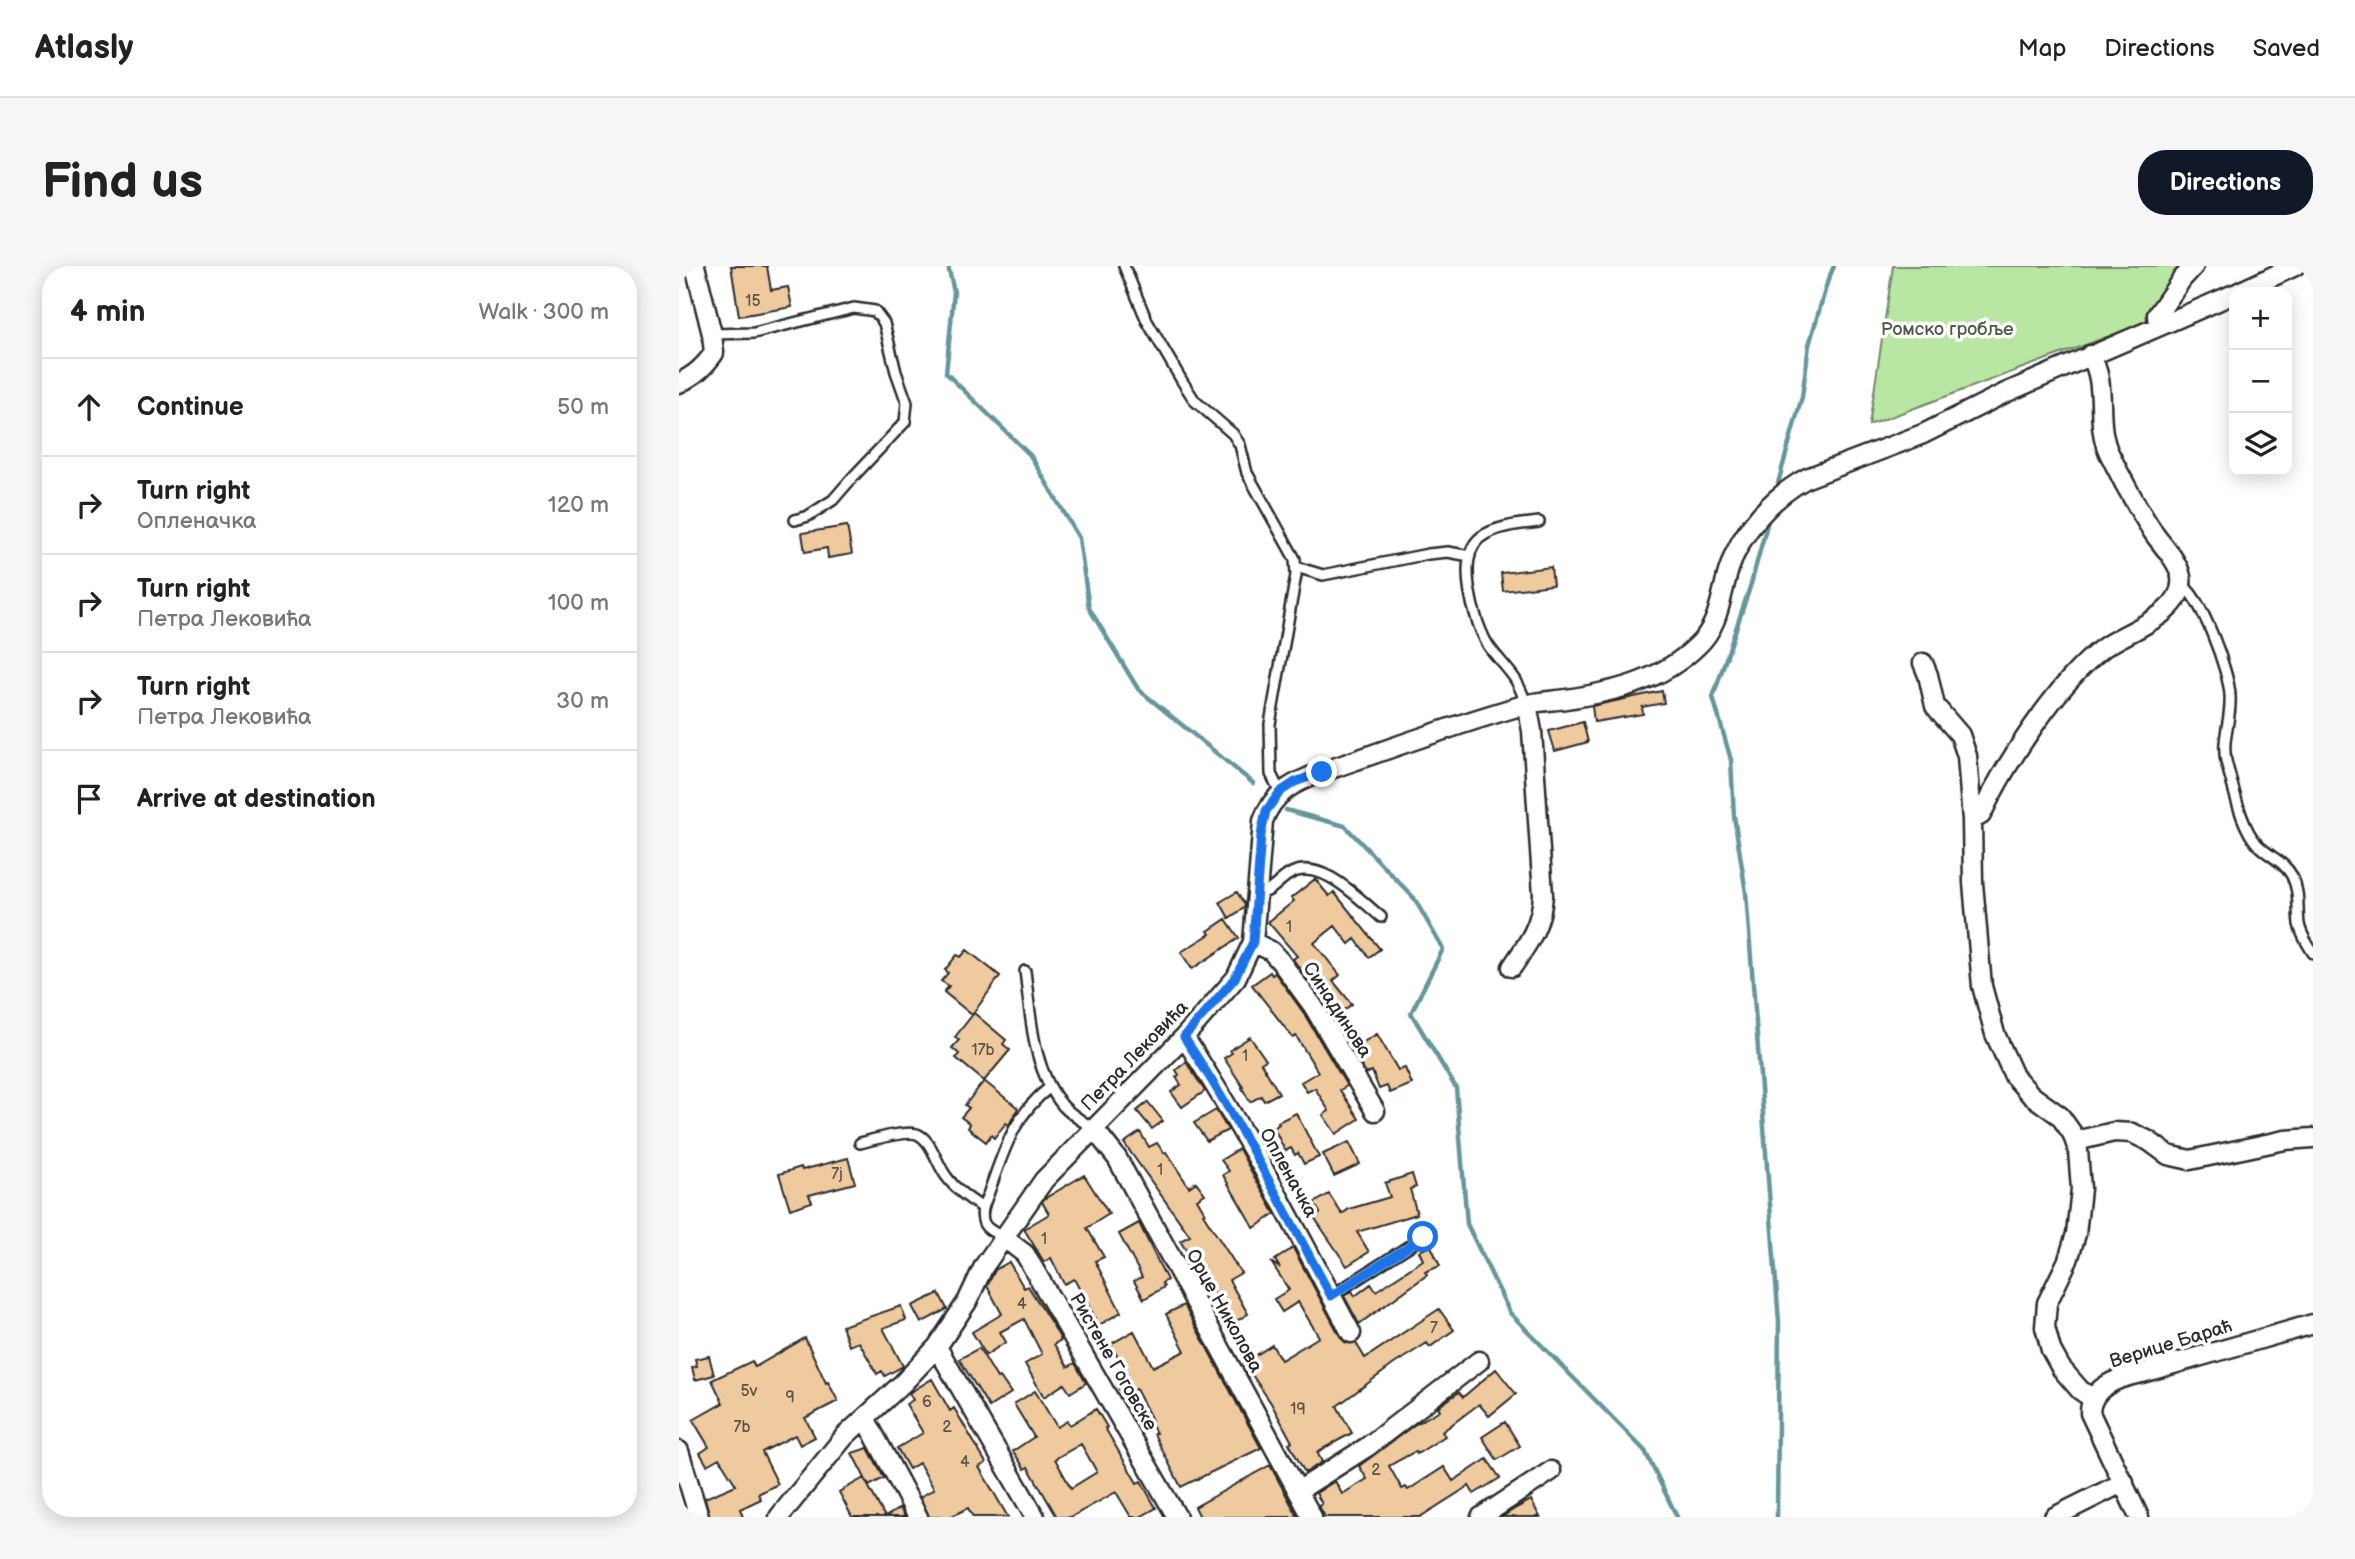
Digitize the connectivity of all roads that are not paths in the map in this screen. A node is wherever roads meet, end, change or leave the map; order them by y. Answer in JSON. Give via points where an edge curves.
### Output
{"nodes":[{"id":1,"x":695,"y":266,"type":"edge"},
{"id":2,"x":1124,"y":266,"type":"edge"},
{"id":3,"x":2194,"y":266,"type":"edge"},
{"id":4,"x":2295,"y":266,"type":"edge"},
{"id":5,"x":2250,"y":287,"type":"edge"},
{"id":6,"x":2229,"y":296,"type":"edge"},
{"id":7,"x":2158,"y":325,"type":"junction"},
{"id":8,"x":712,"y":334,"type":"junction"},
{"id":9,"x":2090,"y":355,"type":"junction"},
{"id":10,"x":679,"y":383,"type":"edge"},
{"id":11,"x":795,"y":520,"type":"dead end"},
{"id":12,"x":1539,"y":522,"type":"dead end"},
{"id":13,"x":1470,"y":556,"type":"junction"},
{"id":14,"x":1296,"y":567,"type":"junction"},
{"id":15,"x":2181,"y":584,"type":"junction"},
{"id":16,"x":1923,"y":663,"type":"dead end"},
{"id":17,"x":1527,"y":704,"type":"junction"},
{"id":18,"x":1280,"y":792,"type":"junction"},
{"id":19,"x":1972,"y":820,"type":"junction"},
{"id":20,"x":1257,"y":894,"type":"junction"},
{"id":21,"x":1381,"y":917,"type":"dead end"},
{"id":22,"x":1253,"y":942,"type":"junction"},
{"id":23,"x":2313,"y":953,"type":"edge"},
{"id":24,"x":1512,"y":967,"type":"dead end"},
{"id":25,"x":1025,"y":971,"type":"dead end"},
{"id":26,"x":1184,"y":1037,"type":"junction"},
{"id":27,"x":1050,"y":1087,"type":"junction"},
{"id":28,"x":1375,"y":1111,"type":"dead end"},
{"id":29,"x":1094,"y":1129,"type":"junction"},
{"id":30,"x":2313,"y":1138,"type":"edge"},
{"id":31,"x":2075,"y":1141,"type":"junction"},
{"id":32,"x":860,"y":1143,"type":"dead end"},
{"id":33,"x":983,"y":1208,"type":"junction"},
{"id":34,"x":1003,"y":1237,"type":"junction"},
{"id":35,"x":1423,"y":1237,"type":"dead end"},
{"id":36,"x":1331,"y":1296,"type":"junction"},
{"id":37,"x":2313,"y":1324,"type":"edge"},
{"id":38,"x":1351,"y":1333,"type":"dead end"},
{"id":39,"x":937,"y":1347,"type":"junction"},
{"id":40,"x":1479,"y":1362,"type":"dead end"},
{"id":41,"x":2093,"y":1399,"type":"junction"},
{"id":42,"x":865,"y":1418,"type":"junction"},
{"id":43,"x":679,"y":1451,"type":"edge"},
{"id":44,"x":1551,"y":1471,"type":"dead end"},
{"id":45,"x":2124,"y":1482,"type":"junction"},
{"id":46,"x":1298,"y":1491,"type":"junction"},
{"id":47,"x":699,"y":1517,"type":"edge"},
{"id":48,"x":779,"y":1517,"type":"edge"},
{"id":49,"x":918,"y":1517,"type":"edge"},
{"id":50,"x":1035,"y":1517,"type":"edge"},
{"id":51,"x":1177,"y":1517,"type":"edge"},
{"id":52,"x":1313,"y":1517,"type":"edge"},
{"id":53,"x":1481,"y":1517,"type":"edge"},
{"id":54,"x":2054,"y":1517,"type":"edge"},
{"id":55,"x":2139,"y":1517,"type":"edge"}],
"edges":[{"from":1,"to":8,"type":"street"},
{"from":2,"to":14,"type":"lane","via":[[1147,321],[1182,381],[1195,401],[1240,445],[1247,473]]},
{"from":3,"to":7,"type":"street","via":[[2157,315]]},
{"from":4,"to":5,"type":"street"},
{"from":6,"to":7,"type":"street"},
{"from":7,"to":9,"type":"street"},
{"from":8,"to":10,"type":"street","via":[[714,353],[699,371]]},
{"from":8,"to":11,"type":"lane","via":[[754,333],[854,308],[875,311],[884,323],[907,403],[905,422],[833,500]]},
{"from":9,"to":15,"type":"street","via":[[2101,382],[2106,446],[2141,512],[2175,561]]},
{"from":9,"to":17,"type":"street","via":[[1923,434],[1792,486],[1771,503],[1746,535],[1730,566],[1719,614],[1697,646],[1644,681],[1603,693]]},
{"from":12,"to":13,"type":"lane","via":[[1481,537]]},
{"from":13,"to":14,"type":"lane","via":[[1428,554],[1323,575]]},
{"from":13,"to":17,"type":"lane","via":[[1471,598],[1481,630]]},
{"from":14,"to":18,"type":"lane","via":[[1270,724],[1271,775]]},
{"from":15,"to":19,"type":"street","via":[[2171,607],[2107,646],[2077,671],[2021,746],[1981,815]]},
{"from":15,"to":23,"type":"lane","via":[[2203,615],[2224,667],[2230,695],[2224,756],[2245,823],[2254,841],[2285,866],[2294,880],[2300,926]]},
{"from":16,"to":19,"type":"street","via":[[1935,706],[1955,727],[1964,745]]},
{"from":17,"to":18,"type":"street","via":[[1322,772]]},
{"from":17,"to":24,"type":"street","via":[[1542,903],[1538,926]]},
{"from":18,"to":20,"type":"street","name":"Петра Лековића","via":[[1263,821]]},
{"from":19,"to":31,"type":"street","via":[[1982,986],[1995,1034],[2014,1076],[2060,1116]]},
{"from":20,"to":21,"type":"lane","via":[[1269,891],[1291,872],[1314,870],[1333,878]]},
{"from":20,"to":22,"type":"street","name":"Петра Лековића"},
{"from":22,"to":26,"type":"street","name":"Петра Лековића","via":[[1235,978]]},
{"from":22,"to":28,"type":"street","name":"Синадинова","via":[[1271,951],[1313,1006]]},
{"from":25,"to":27,"type":"lane","via":[[1035,1045]]},
{"from":26,"to":29,"type":"street","name":"Петра Лековића"},
{"from":26,"to":36,"type":"street","name":"Опленачка"},
{"from":27,"to":29,"type":"lane","via":[[1065,1108]]},
{"from":27,"to":33,"type":"lane","via":[[1030,1104],[1013,1130]]},
{"from":29,"to":34,"type":"street","name":"Петра Лековића","via":[[1044,1180]]},
{"from":29,"to":46,"type":"street","name":"Орце Николова","via":[[1117,1157]]},
{"from":30,"to":31,"type":"street","via":[[2190,1160],[2168,1155],[2132,1133]]},
{"from":31,"to":41,"type":"street","via":[[2081,1169],[2078,1220],[2068,1260],[2047,1303],[2045,1327],[2061,1368]]},
{"from":32,"to":33,"type":"lane","via":[[919,1135],[946,1177]]},
{"from":33,"to":34,"type":"lane","via":[[986,1227]]},
{"from":34,"to":39,"type":"street","name":"Петра Лековића"},
{"from":34,"to":51,"type":"street","name":"Ристене Гоговске","via":[[1025,1254]]},
{"from":35,"to":36,"type":"lane"},
{"from":36,"to":38,"type":"street","name":"Опленачка"},
{"from":37,"to":41,"type":"street","name":"Верице Бараћ","via":[[2123,1377]]},
{"from":39,"to":42,"type":"street","name":"Петра Лековића"},
{"from":39,"to":50,"type":"street"},
{"from":40,"to":46,"type":"street","via":[[1367,1447]]},
{"from":41,"to":45,"type":"street","via":[[2090,1413]]},
{"from":42,"to":48,"type":"street","name":"Петра Лековића"},
{"from":42,"to":49,"type":"street"},
{"from":43,"to":47,"type":"street"},
{"from":44,"to":53,"type":"street"},
{"from":45,"to":54,"type":"street"},
{"from":45,"to":55,"type":"street"},
{"from":46,"to":52,"type":"street","name":"Орце Николова"}]}
